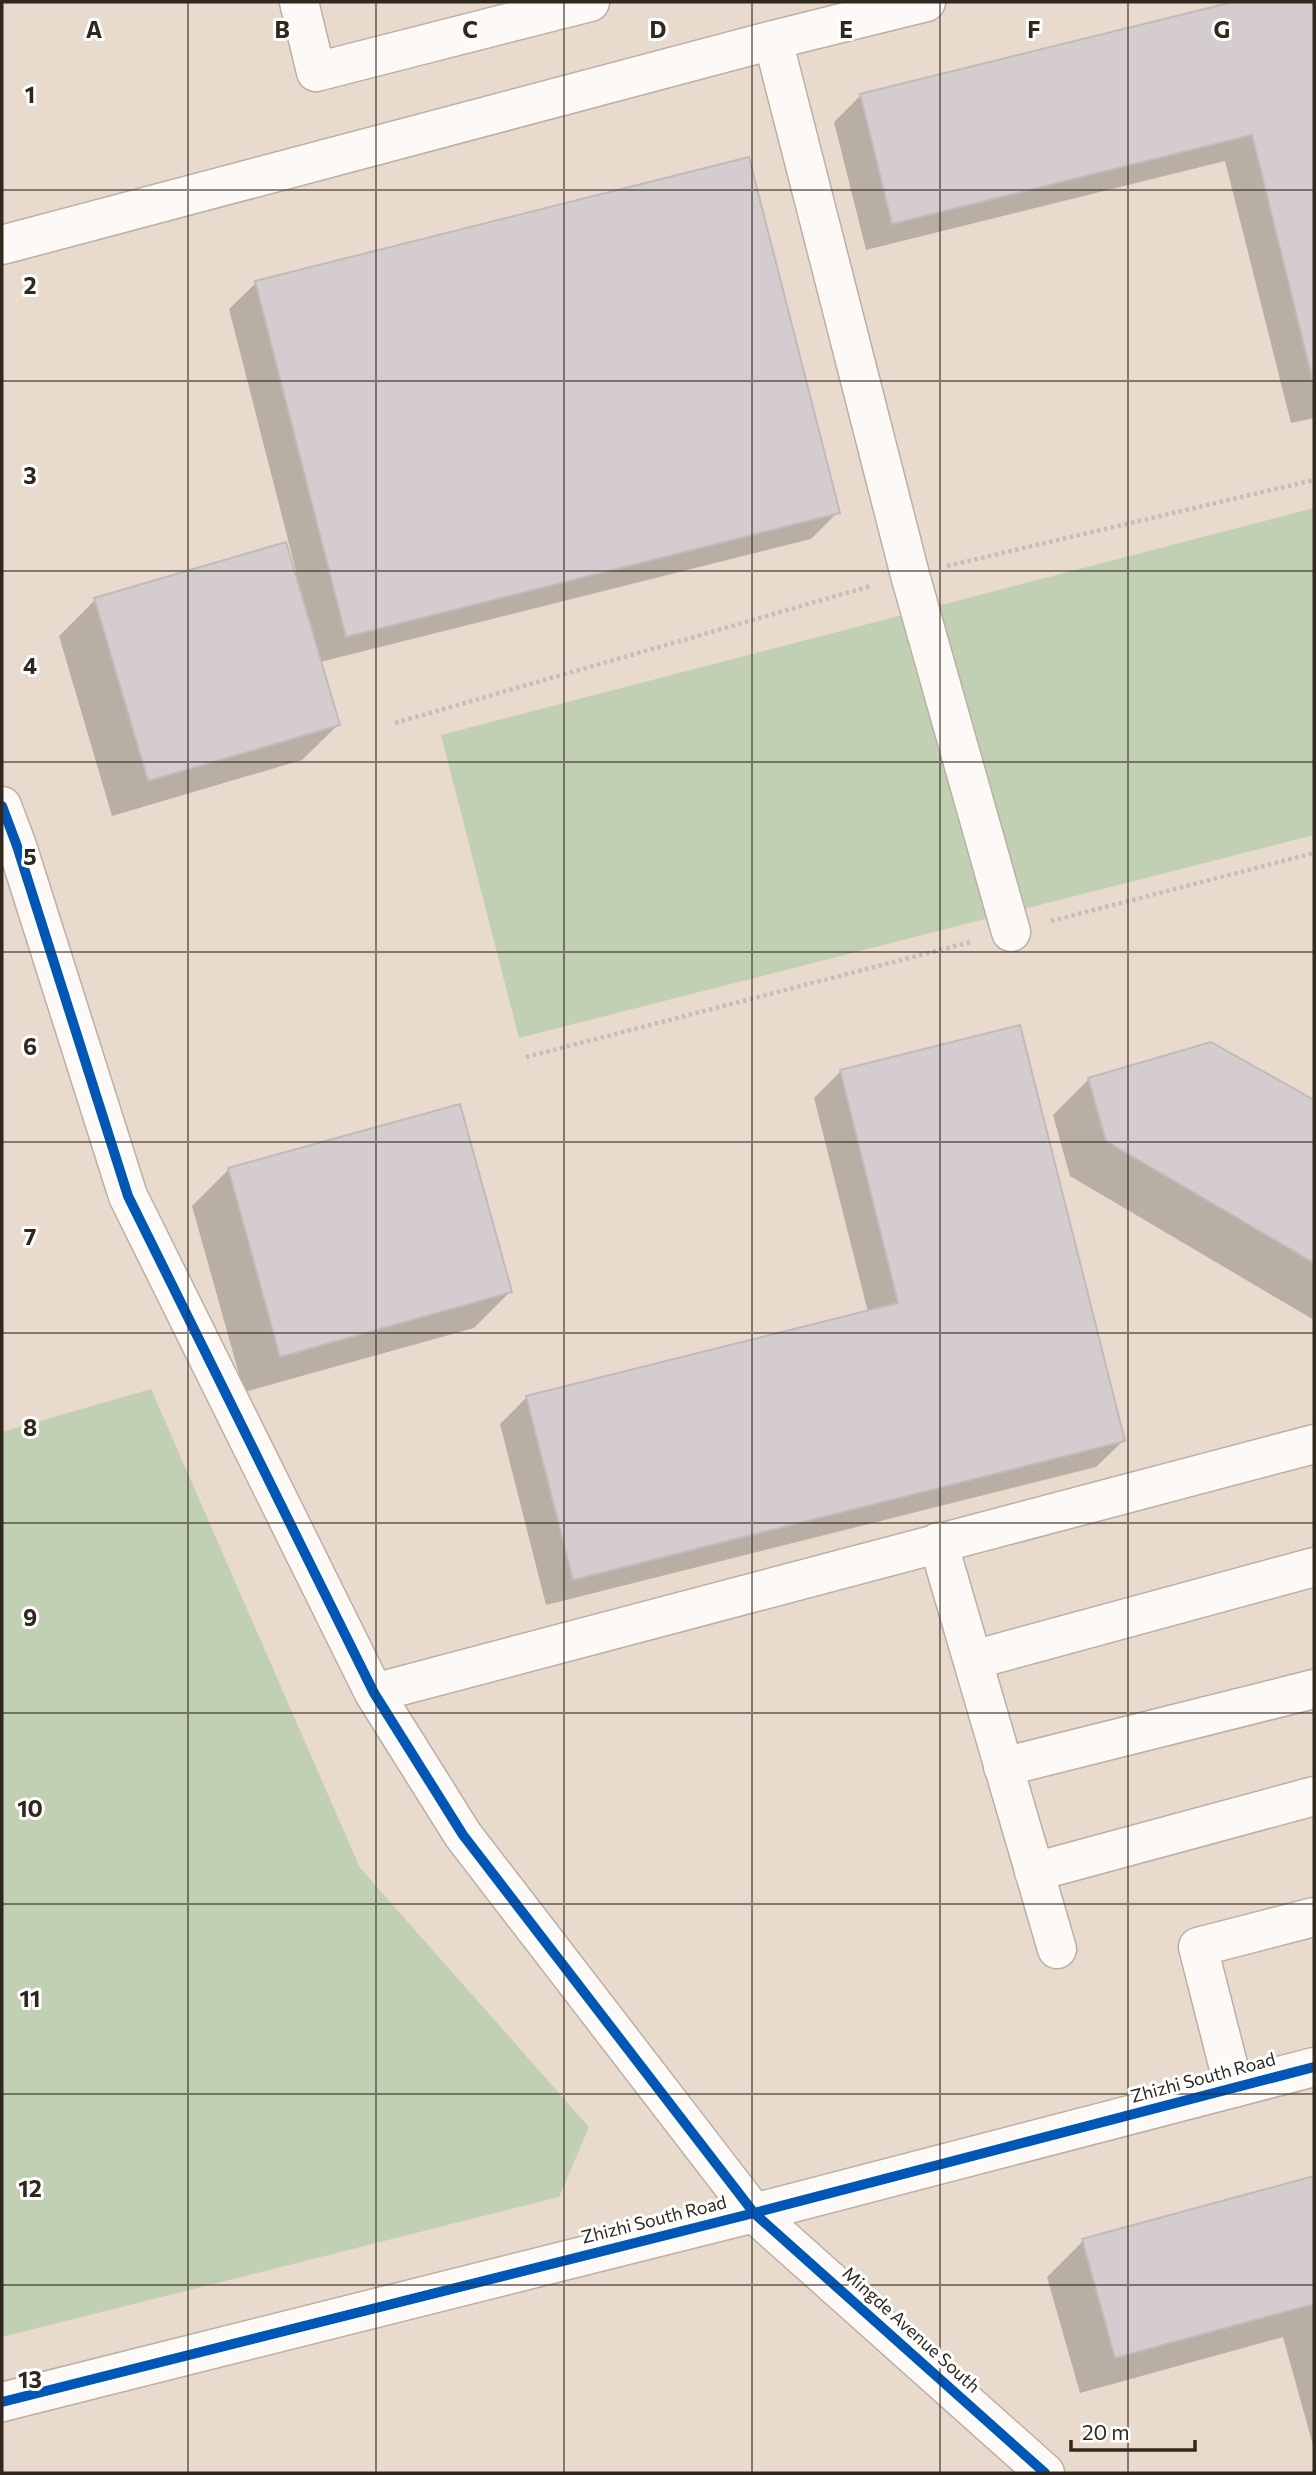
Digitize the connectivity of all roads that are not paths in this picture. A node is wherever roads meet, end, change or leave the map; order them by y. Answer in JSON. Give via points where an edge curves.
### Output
{"nodes":[{"id":1,"x":299,"y":2,"type":"edge"},
{"id":2,"x":590,"y":2,"type":"edge"},
{"id":3,"x":926,"y":2,"type":"edge"},
{"id":4,"x":773,"y":40,"type":"junction"},
{"id":5,"x":2,"y":245,"type":"edge"},
{"id":6,"x":2,"y":806,"type":"edge"},
{"id":7,"x":1011,"y":932,"type":"road end"},
{"id":8,"x":1314,"y":1444,"type":"edge"},
{"id":9,"x":938,"y":1542,"type":"junction"},
{"id":10,"x":1314,"y":1567,"type":"edge"},
{"id":11,"x":973,"y":1660,"type":"junction"},
{"id":12,"x":1314,"y":1689,"type":"edge"},
{"id":13,"x":374,"y":1693,"type":"junction"},
{"id":14,"x":1003,"y":1767,"type":"junction"},
{"id":15,"x":1314,"y":1796,"type":"edge"},
{"id":16,"x":1034,"y":1872,"type":"junction"},
{"id":17,"x":1314,"y":1917,"type":"edge"},
{"id":18,"x":1057,"y":1949,"type":"dead end"},
{"id":19,"x":1314,"y":2067,"type":"edge"},
{"id":20,"x":1234,"y":2088,"type":"junction"},
{"id":21,"x":754,"y":2213,"type":"junction"},
{"id":22,"x":2,"y":2402,"type":"edge"},
{"id":23,"x":1045,"y":2473,"type":"edge"}],
"edges":[{"from":1,"to":2,"type":"street","via":[[316,72]]},
{"from":3,"to":4,"type":"street"},
{"from":4,"to":5,"type":"street"},
{"from":4,"to":7,"type":"street","via":[[910,575]]},
{"from":6,"to":13,"type":"street","name":"Mingde Avenue South","via":[[128,1196]]},
{"from":8,"to":9,"type":"street"},
{"from":9,"to":11,"type":"street"},
{"from":9,"to":13,"type":"street"},
{"from":10,"to":11,"type":"street"},
{"from":11,"to":14,"type":"street"},
{"from":12,"to":14,"type":"street"},
{"from":13,"to":21,"type":"street","name":"Mingde Avenue South","via":[[463,1835]]},
{"from":14,"to":16,"type":"street"},
{"from":15,"to":16,"type":"street"},
{"from":16,"to":18,"type":"street"},
{"from":17,"to":20,"type":"street","via":[[1198,1947]]},
{"from":19,"to":20,"type":"street","name":"Zhizhi South Road"},
{"from":20,"to":21,"type":"street","name":"Zhizhi South Road"},
{"from":21,"to":22,"type":"street","name":"Zhizhi South Road"},
{"from":21,"to":23,"type":"street","name":"Mingde Avenue South"}]}
